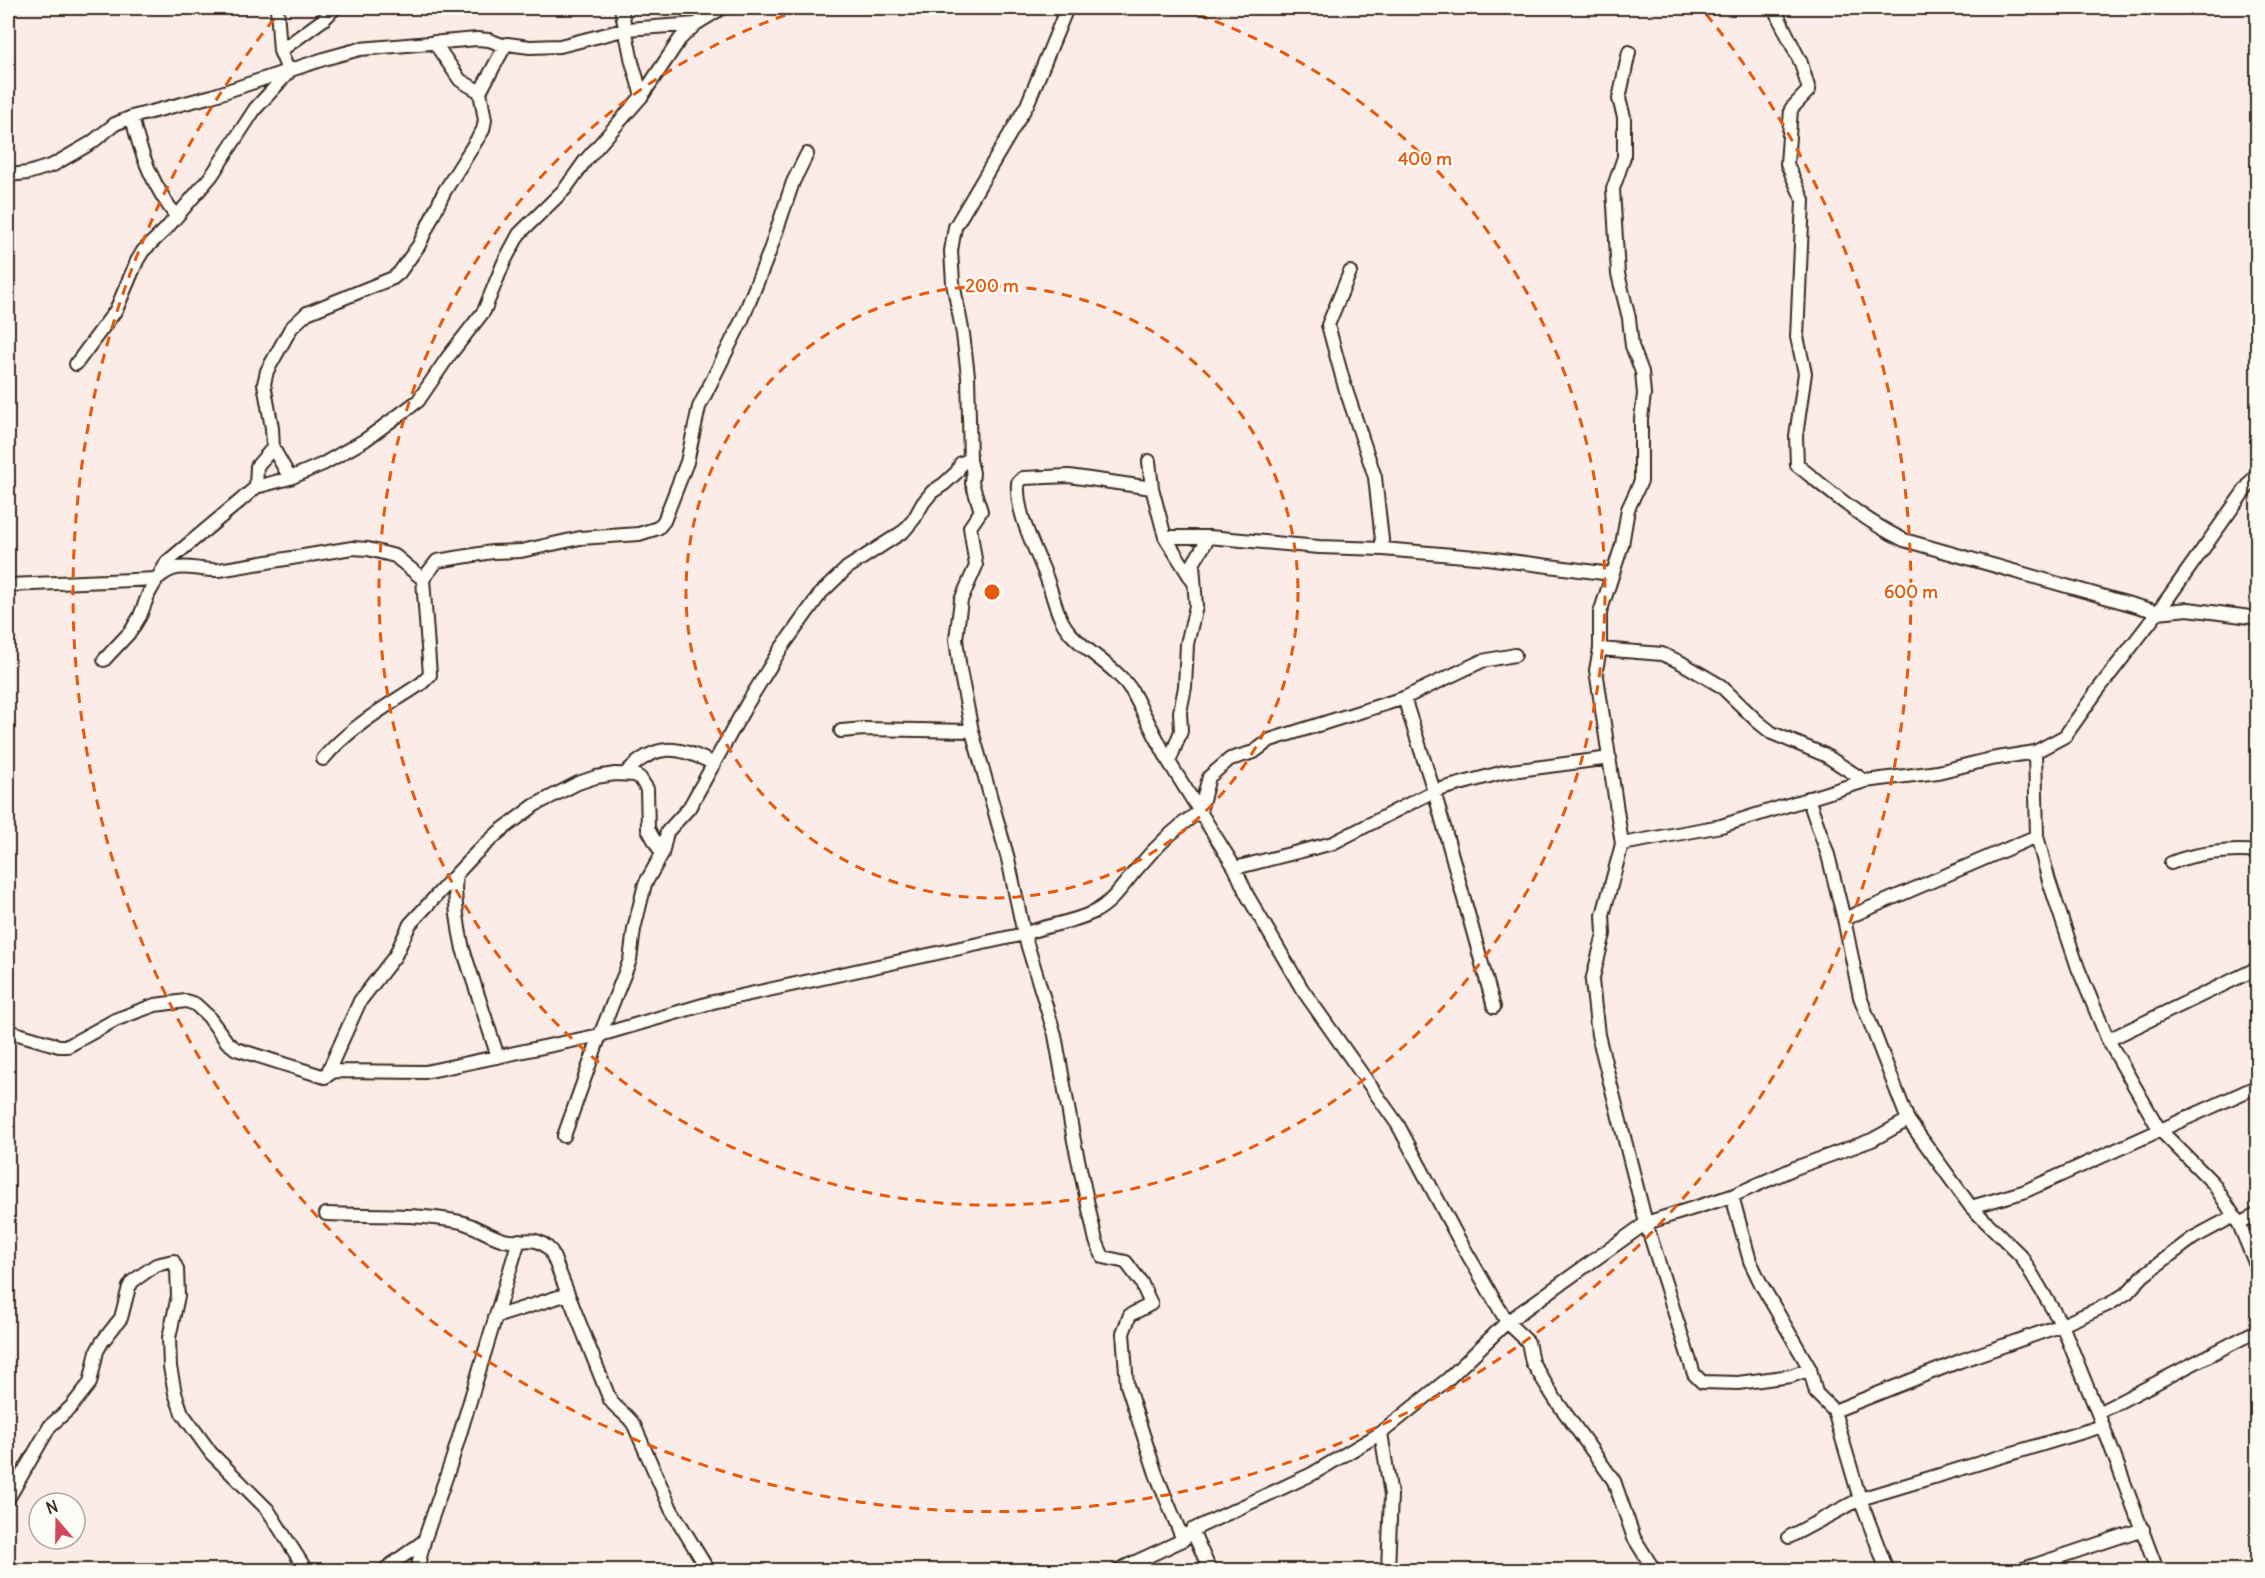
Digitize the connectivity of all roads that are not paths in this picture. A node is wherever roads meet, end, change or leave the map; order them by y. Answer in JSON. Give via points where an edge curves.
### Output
{"nodes":[{"id":1,"x":277,"y":8,"type":"edge"},
{"id":2,"x":335,"y":8,"type":"edge"},
{"id":3,"x":621,"y":8,"type":"edge"},
{"id":4,"x":722,"y":8,"type":"edge"},
{"id":5,"x":1067,"y":8,"type":"edge"},
{"id":6,"x":1774,"y":8,"type":"edge"},
{"id":7,"x":696,"y":24,"type":"junction"},
{"id":8,"x":627,"y":29,"type":"junction"},
{"id":9,"x":434,"y":42,"type":"junction"},
{"id":10,"x":505,"y":46,"type":"junction"},
{"id":11,"x":280,"y":51,"type":"junction"},
{"id":12,"x":1629,"y":52,"type":"dead end"},
{"id":13,"x":289,"y":72,"type":"junction"},
{"id":14,"x":480,"y":93,"type":"junction"},
{"id":15,"x":642,"y":96,"type":"junction"},
{"id":16,"x":132,"y":117,"type":"junction"},
{"id":17,"x":807,"y":154,"type":"dead end"},
{"id":18,"x":8,"y":175,"type":"edge"},
{"id":19,"x":176,"y":216,"type":"junction"},
{"id":20,"x":1350,"y":272,"type":"dead end"},
{"id":21,"x":76,"y":364,"type":"dead end"},
{"id":22,"x":273,"y":448,"type":"junction"},
{"id":23,"x":970,"y":460,"type":"junction"},
{"id":24,"x":1149,"y":461,"type":"dead end"},
{"id":25,"x":2258,"y":472,"type":"edge"},
{"id":26,"x":290,"y":478,"type":"junction"},
{"id":27,"x":256,"y":488,"type":"junction"},
{"id":28,"x":1152,"y":488,"type":"junction"},
{"id":29,"x":1165,"y":537,"type":"junction"},
{"id":30,"x":1209,"y":537,"type":"junction"},
{"id":31,"x":1383,"y":549,"type":"junction"},
{"id":32,"x":1611,"y":574,"type":"junction"},
{"id":33,"x":158,"y":579,"type":"junction"},
{"id":34,"x":423,"y":579,"type":"junction"},
{"id":35,"x":8,"y":585,"type":"edge"},
{"id":36,"x":1196,"y":586,"type":"junction"},
{"id":37,"x":2158,"y":612,"type":"junction"},
{"id":38,"x":2258,"y":618,"type":"edge"},
{"id":39,"x":1600,"y":649,"type":"junction"},
{"id":40,"x":1515,"y":655,"type":"dead end"},
{"id":41,"x":105,"y":660,"type":"dead end"},
{"id":42,"x":1404,"y":698,"type":"junction"},
{"id":43,"x":841,"y":731,"type":"dead end"},
{"id":44,"x":972,"y":731,"type":"junction"},
{"id":45,"x":2035,"y":752,"type":"junction"},
{"id":46,"x":1610,"y":758,"type":"junction"},
{"id":47,"x":323,"y":759,"type":"dead end"},
{"id":48,"x":1169,"y":762,"type":"junction"},
{"id":49,"x":714,"y":764,"type":"junction"},
{"id":50,"x":625,"y":774,"type":"junction"},
{"id":51,"x":1865,"y":781,"type":"junction"},
{"id":52,"x":1434,"y":791,"type":"junction"},
{"id":53,"x":1809,"y":798,"type":"junction"},
{"id":54,"x":1200,"y":811,"type":"junction"},
{"id":55,"x":2037,"y":836,"type":"junction"},
{"id":56,"x":1622,"y":844,"type":"junction"},
{"id":57,"x":2258,"y":852,"type":"edge"},
{"id":58,"x":662,"y":854,"type":"junction"},
{"id":59,"x":2171,"y":863,"type":"dead end"},
{"id":60,"x":1235,"y":868,"type":"junction"},
{"id":61,"x":456,"y":874,"type":"junction"},
{"id":62,"x":1844,"y":919,"type":"junction"},
{"id":63,"x":1024,"y":934,"type":"junction"},
{"id":64,"x":2258,"y":968,"type":"edge"},
{"id":65,"x":1494,"y":1007,"type":"dead end"},
{"id":66,"x":8,"y":1031,"type":"edge"},
{"id":67,"x":600,"y":1035,"type":"junction"},
{"id":68,"x":2108,"y":1040,"type":"junction"},
{"id":69,"x":498,"y":1057,"type":"junction"},
{"id":70,"x":325,"y":1077,"type":"junction"},
{"id":71,"x":2258,"y":1086,"type":"edge"},
{"id":72,"x":1908,"y":1120,"type":"junction"},
{"id":73,"x":2159,"y":1130,"type":"junction"},
{"id":74,"x":564,"y":1136,"type":"dead end"},
{"id":75,"x":1732,"y":1196,"type":"junction"},
{"id":76,"x":1971,"y":1207,"type":"junction"},
{"id":77,"x":326,"y":1214,"type":"dead end"},
{"id":78,"x":2258,"y":1214,"type":"edge"},
{"id":79,"x":2237,"y":1220,"type":"junction"},
{"id":80,"x":1646,"y":1223,"type":"junction"},
{"id":81,"x":519,"y":1240,"type":"junction"},
{"id":82,"x":2258,"y":1270,"type":"edge"},
{"id":83,"x":568,"y":1294,"type":"junction"},
{"id":84,"x":495,"y":1317,"type":"junction"},
{"id":85,"x":1507,"y":1322,"type":"junction"},
{"id":86,"x":2062,"y":1325,"type":"junction"},
{"id":87,"x":2258,"y":1330,"type":"edge"},
{"id":88,"x":1810,"y":1369,"type":"junction"},
{"id":89,"x":1834,"y":1411,"type":"junction"},
{"id":90,"x":2098,"y":1413,"type":"junction"},
{"id":91,"x":2103,"y":1426,"type":"junction"},
{"id":92,"x":1381,"y":1433,"type":"junction"},
{"id":93,"x":8,"y":1499,"type":"edge"},
{"id":94,"x":1860,"y":1499,"type":"junction"},
{"id":95,"x":1192,"y":1530,"type":"junction"},
{"id":96,"x":2143,"y":1530,"type":"junction"},
{"id":97,"x":1789,"y":1537,"type":"dead end"},
{"id":98,"x":1183,"y":1540,"type":"junction"},
{"id":99,"x":424,"y":1541,"type":"junction"},
{"id":100,"x":306,"y":1570,"type":"edge"},
{"id":101,"x":384,"y":1570,"type":"edge"},
{"id":102,"x":417,"y":1570,"type":"edge"},
{"id":103,"x":708,"y":1570,"type":"edge"},
{"id":104,"x":1118,"y":1570,"type":"edge"},
{"id":105,"x":1210,"y":1570,"type":"edge"},
{"id":106,"x":1388,"y":1570,"type":"edge"},
{"id":107,"x":1654,"y":1570,"type":"edge"},
{"id":108,"x":1887,"y":1570,"type":"edge"},
{"id":109,"x":2020,"y":1570,"type":"edge"},
{"id":110,"x":2157,"y":1570,"type":"edge"}],
"edges":[{"from":1,"to":11,"type":"street"},
{"from":2,"to":11,"type":"street"},
{"from":3,"to":8,"type":"street"},
{"from":4,"to":7,"type":"street"},
{"from":5,"to":23,"type":"street","via":[[1027,105],[955,226],[951,250],[953,283],[968,376]]},
{"from":6,"to":37,"type":"street","via":[[1802,63],[1809,90],[1791,109],[1787,164],[1803,200],[1797,337],[1805,374],[1796,436],[1797,465],[1862,515],[1904,540]]},
{"from":7,"to":8,"type":"street"},
{"from":7,"to":15,"type":"street","via":[[680,39]]},
{"from":8,"to":10,"type":"street","via":[[560,45]]},
{"from":8,"to":15,"type":"street"},
{"from":9,"to":10,"type":"street","via":[[477,39]]},
{"from":9,"to":13,"type":"street","via":[[360,49]]},
{"from":9,"to":14,"type":"street","via":[[460,80]]},
{"from":10,"to":14,"type":"street"},
{"from":11,"to":13,"type":"street"},
{"from":12,"to":32,"type":"street","via":[[1619,99],[1624,117],[1624,158],[1613,189],[1618,274],[1632,346],[1642,372],[1641,481]]},
{"from":13,"to":16,"type":"street"},
{"from":13,"to":19,"type":"street","via":[[255,109],[224,159]]},
{"from":14,"to":22,"type":"street","via":[[483,130],[452,177],[419,245],[403,268],[393,278],[307,313],[286,336],[264,378]]},
{"from":15,"to":26,"type":"street","via":[[565,189],[519,234],[484,310],[418,401],[365,440]]},
{"from":16,"to":18,"type":"street","via":[[53,165]]},
{"from":16,"to":19,"type":"street","via":[[142,156],[159,194]]},
{"from":17,"to":34,"type":"street","via":[[746,311],[699,407],[687,462],[658,528],[639,534],[580,538],[520,551],[437,561]]},
{"from":19,"to":21,"type":"street","via":[[137,261],[116,310]]},
{"from":20,"to":31,"type":"street","via":[[1328,325],[1375,477]]},
{"from":22,"to":26,"type":"street"},
{"from":22,"to":27,"type":"street","via":[[257,466]]},
{"from":23,"to":44,"type":"street","via":[[981,511],[970,527],[976,566],[961,600],[956,639]]},
{"from":23,"to":49,"type":"street","via":[[961,463],[957,472],[932,492],[904,531],[847,568],[821,593],[769,668]]},
{"from":24,"to":28,"type":"street"},
{"from":25,"to":37,"type":"street"},
{"from":26,"to":27,"type":"street"},
{"from":27,"to":33,"type":"street","via":[[166,562]]},
{"from":28,"to":29,"type":"street"},
{"from":28,"to":48,"type":"street","via":[[1069,477],[1031,477],[1018,483],[1017,495],[1065,626],[1125,680]]},
{"from":29,"to":30,"type":"street"},
{"from":29,"to":36,"type":"street"},
{"from":30,"to":31,"type":"street"},
{"from":30,"to":36,"type":"street","via":[[1193,564]]},
{"from":31,"to":32,"type":"street"},
{"from":32,"to":39,"type":"street","via":[[1600,613]]},
{"from":33,"to":34,"type":"street","via":[[176,567],[219,570],[352,548],[395,556]]},
{"from":33,"to":35,"type":"street"},
{"from":33,"to":41,"type":"street","via":[[131,631]]},
{"from":34,"to":47,"type":"street","via":[[430,675],[356,725]]},
{"from":36,"to":48,"type":"street","via":[[1196,606],[1186,644],[1181,730]]},
{"from":37,"to":38,"type":"street","via":[[2188,609]]},
{"from":37,"to":45,"type":"street","via":[[2065,736]]},
{"from":39,"to":46,"type":"street","via":[[1596,670]]},
{"from":39,"to":51,"type":"street","via":[[1662,654],[1680,662],[1721,686],[1772,733],[1825,755]]},
{"from":40,"to":42,"type":"street","via":[[1482,661]]},
{"from":42,"to":52,"type":"street"},
{"from":42,"to":54,"type":"street","via":[[1270,740],[1254,752],[1230,759],[1209,777]]},
{"from":43,"to":44,"type":"street"},
{"from":44,"to":63,"type":"street","via":[[1008,859]]},
{"from":45,"to":51,"type":"street","via":[[1938,772]]},
{"from":45,"to":55,"type":"street"},
{"from":46,"to":52,"type":"street","via":[[1503,772]]},
{"from":46,"to":56,"type":"street"},
{"from":48,"to":54,"type":"street"},
{"from":49,"to":50,"type":"street","via":[[688,752],[662,751],[639,759]]},
{"from":49,"to":58,"type":"street","via":[[689,808],[667,832]]},
{"from":50,"to":58,"type":"street","via":[[634,775],[645,784],[648,829]]},
{"from":50,"to":61,"type":"street","via":[[578,783],[535,805],[499,832]]},
{"from":51,"to":53,"type":"street"},
{"from":52,"to":60,"type":"street","via":[[1334,843]]},
{"from":52,"to":65,"type":"street"},
{"from":53,"to":56,"type":"street","via":[[1721,826]]},
{"from":53,"to":62,"type":"street"},
{"from":54,"to":60,"type":"street"},
{"from":54,"to":63,"type":"street","via":[[1174,828],[1103,906],[1074,920]]},
{"from":55,"to":62,"type":"street"},
{"from":55,"to":68,"type":"street","via":[[2078,968]]},
{"from":56,"to":80,"type":"street","via":[[1603,915],[1604,933],[1592,981],[1598,1035]]},
{"from":57,"to":59,"type":"street","via":[[2218,853]]},
{"from":58,"to":67,"type":"street","via":[[645,884],[630,960]]},
{"from":60,"to":85,"type":"street","via":[[1302,989],[1398,1125]]},
{"from":61,"to":69,"type":"street","via":[[454,886],[463,949]]},
{"from":61,"to":70,"type":"street","via":[[410,924],[395,956],[360,1001]]},
{"from":62,"to":72,"type":"street","via":[[1860,997]]},
{"from":63,"to":67,"type":"street","via":[[713,1002]]},
{"from":63,"to":98,"type":"street","via":[[1055,1035],[1096,1241],[1103,1257],[1126,1262],[1151,1304],[1130,1314],[1123,1333],[1127,1385]]},
{"from":64,"to":68,"type":"street"},
{"from":66,"to":70,"type":"street","via":[[63,1047],[145,1008],[186,1001],[208,1016],[236,1049]]},
{"from":67,"to":69,"type":"street"},
{"from":67,"to":74,"type":"street"},
{"from":68,"to":73,"type":"street"},
{"from":69,"to":70,"type":"street","via":[[425,1072],[334,1071]]},
{"from":71,"to":73,"type":"street"},
{"from":72,"to":75,"type":"street","via":[[1872,1140]]},
{"from":72,"to":76,"type":"street"},
{"from":73,"to":76,"type":"street","via":[[2023,1192]]},
{"from":73,"to":79,"type":"street","via":[[2213,1183]]},
{"from":75,"to":80,"type":"street"},
{"from":75,"to":88,"type":"street","via":[[1750,1261]]},
{"from":76,"to":86,"type":"street","via":[[2021,1256]]},
{"from":77,"to":81,"type":"street","via":[[444,1219],[504,1240]]},
{"from":78,"to":79,"type":"street"},
{"from":79,"to":82,"type":"street"},
{"from":79,"to":86,"type":"street","via":[[2193,1238],[2127,1293]]},
{"from":80,"to":85,"type":"street"},
{"from":80,"to":88,"type":"street","via":[[1694,1374],[1702,1382],[1738,1383],[1791,1376]]},
{"from":81,"to":83,"type":"street","via":[[537,1241],[551,1251]]},
{"from":81,"to":84,"type":"street"},
{"from":83,"to":84,"type":"street"},
{"from":83,"to":103,"type":"street","via":[[610,1400],[634,1425],[671,1509]]},
{"from":84,"to":99,"type":"street"},
{"from":85,"to":92,"type":"street","via":[[1448,1378]]},
{"from":85,"to":107,"type":"street","via":[[1528,1342],[1532,1362],[1614,1481],[1634,1538]]},
{"from":86,"to":89,"type":"street"},
{"from":86,"to":90,"type":"street"},
{"from":87,"to":90,"type":"street"},
{"from":88,"to":89,"type":"street","via":[[1816,1393]]},
{"from":89,"to":94,"type":"street"},
{"from":90,"to":91,"type":"street"},
{"from":91,"to":94,"type":"street"},
{"from":91,"to":96,"type":"street"},
{"from":92,"to":95,"type":"street","via":[[1312,1474]]},
{"from":92,"to":106,"type":"street","via":[[1391,1495]]},
{"from":93,"to":100,"type":"street","via":[[42,1436],[90,1383],[98,1351],[121,1318],[129,1287],[156,1265],[173,1261],[178,1296],[170,1338],[170,1367],[182,1413],[217,1461],[268,1510]]},
{"from":94,"to":97,"type":"street"},
{"from":94,"to":108,"type":"street"},
{"from":95,"to":98,"type":"street"},
{"from":95,"to":105,"type":"street"},
{"from":96,"to":109,"type":"street"},
{"from":96,"to":110,"type":"street"},
{"from":98,"to":104,"type":"street"},
{"from":99,"to":101,"type":"street"},
{"from":99,"to":102,"type":"street"}]}
